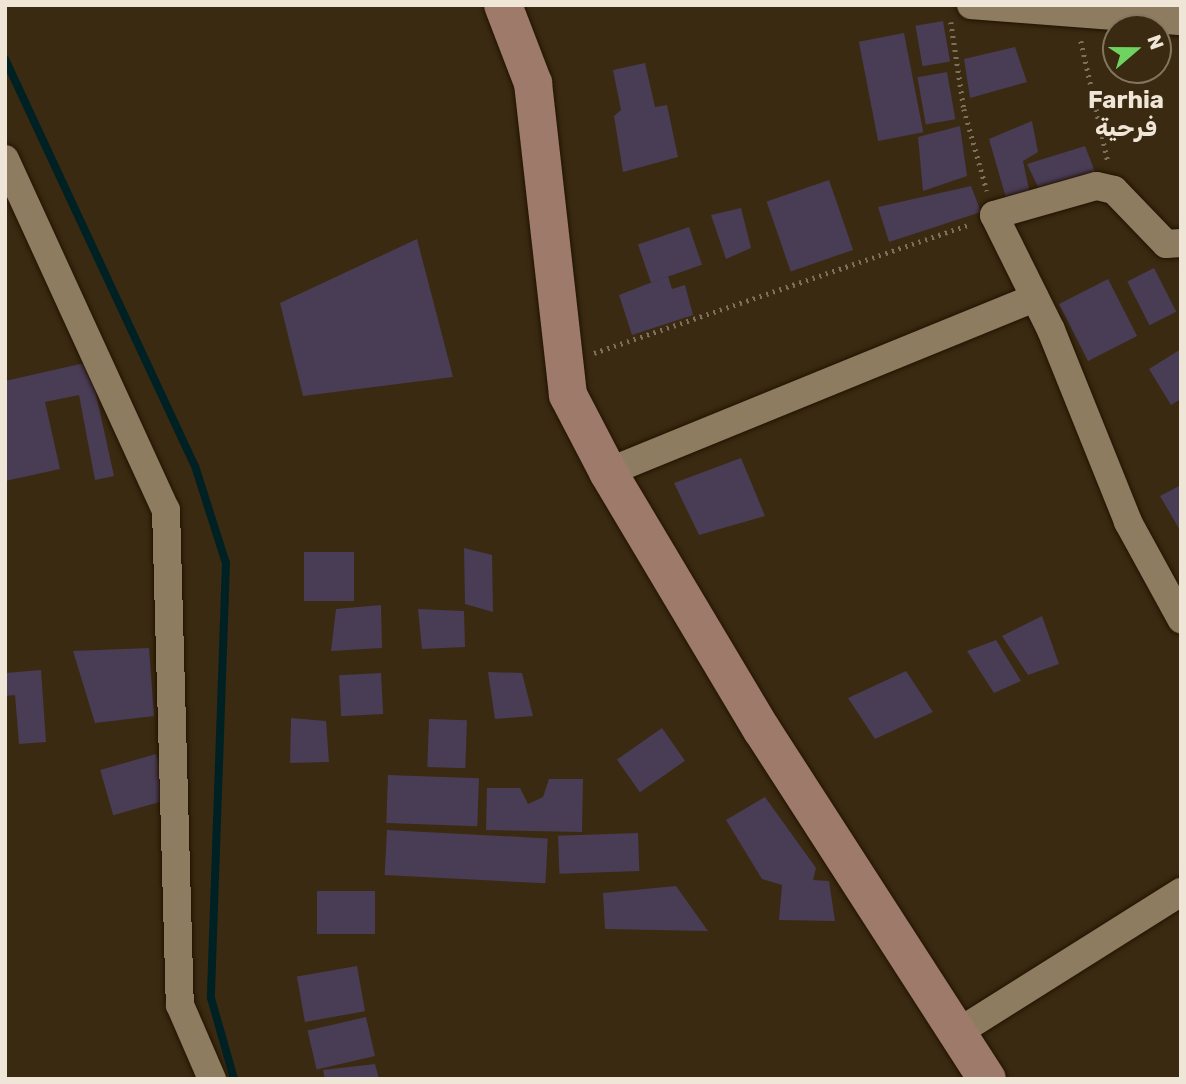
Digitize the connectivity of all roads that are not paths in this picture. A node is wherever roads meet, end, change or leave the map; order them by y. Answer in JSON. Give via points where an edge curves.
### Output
{"nodes":[{"id":1,"x":503,"y":5,"type":"edge"},
{"id":2,"x":961,"y":12,"type":"edge"},
{"id":3,"x":1181,"y":21,"type":"edge"},
{"id":4,"x":5,"y":159,"type":"edge"},
{"id":5,"x":1181,"y":243,"type":"edge"},
{"id":6,"x":1035,"y":299,"type":"junction"},
{"id":7,"x":608,"y":472,"type":"junction"},
{"id":8,"x":1181,"y":619,"type":"edge"},
{"id":9,"x":1181,"y":892,"type":"edge"},
{"id":10,"x":957,"y":1032,"type":"junction"},
{"id":11,"x":212,"y":1079,"type":"edge"},
{"id":12,"x":987,"y":1079,"type":"edge"}],
"edges":[{"from":1,"to":7,"type":"street","via":[[533,83],[568,395]]},
{"from":2,"to":3,"type":"street"},
{"from":4,"to":11,"type":"street","via":[[166,510],[180,1005]]},
{"from":5,"to":6,"type":"street","via":[[1166,244],[1114,190],[1096,186],[994,215]]},
{"from":6,"to":7,"type":"street"},
{"from":6,"to":8,"type":"street","via":[[1128,522]]},
{"from":7,"to":10,"type":"street","via":[[762,730]]},
{"from":9,"to":10,"type":"street"},
{"from":10,"to":12,"type":"street"}]}
